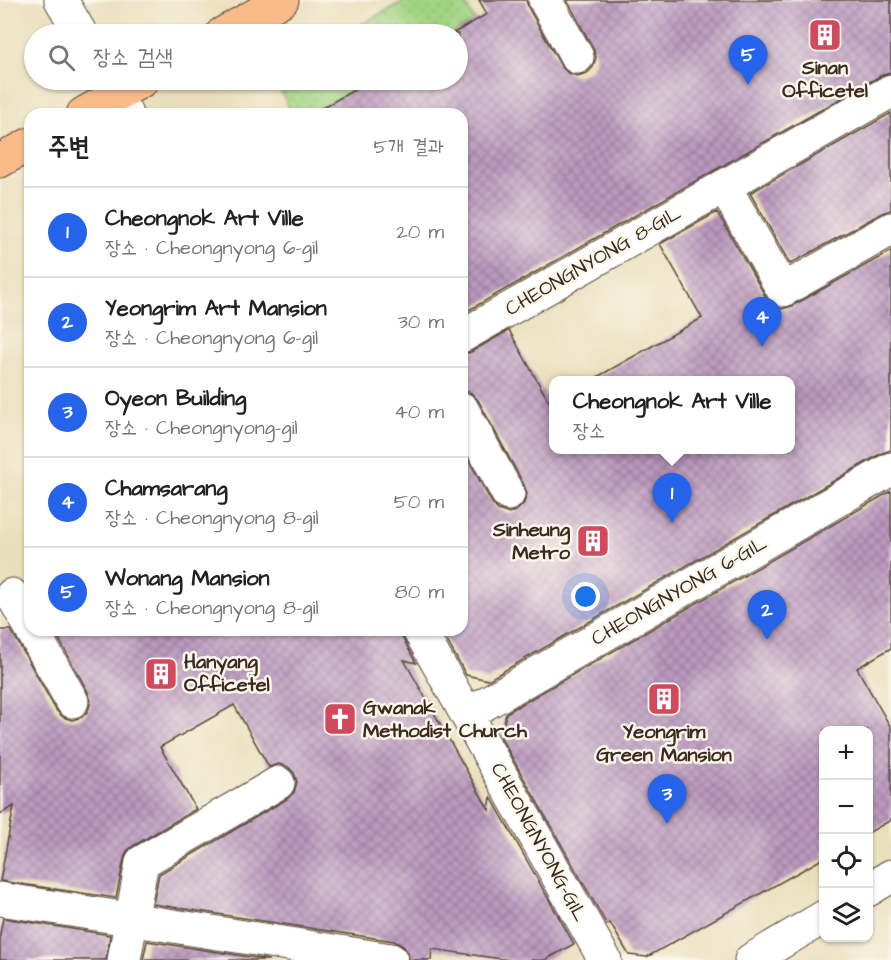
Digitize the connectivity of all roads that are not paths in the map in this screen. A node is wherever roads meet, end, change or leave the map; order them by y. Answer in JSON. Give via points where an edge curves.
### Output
{"nodes":[{"id":1,"x":61,"y":0,"type":"edge"},
{"id":2,"x":282,"y":0,"type":"edge"},
{"id":3,"x":545,"y":0,"type":"edge"},
{"id":4,"x":75,"y":24,"type":"edge"},
{"id":5,"x":240,"y":24,"type":"edge"},
{"id":6,"x":577,"y":57,"type":"dead end"},
{"id":7,"x":891,"y":91,"type":"edge"},
{"id":8,"x":123,"y":92,"type":"edge"},
{"id":9,"x":93,"y":108,"type":"edge"},
{"id":10,"x":24,"y":147,"type":"edge"},
{"id":11,"x":0,"y":161,"type":"edge"},
{"id":12,"x":724,"y":186,"type":"junction"},
{"id":13,"x":891,"y":229,"type":"edge"},
{"id":14,"x":468,"y":333,"type":"edge"},
{"id":15,"x":468,"y":420,"type":"edge"},
{"id":16,"x":891,"y":469,"type":"edge"},
{"id":17,"x":508,"y":494,"type":"dead end"},
{"id":18,"x":14,"y":594,"type":"edge"},
{"id":19,"x":24,"y":614,"type":"edge"},
{"id":20,"x":35,"y":636,"type":"edge"},
{"id":21,"x":422,"y":636,"type":"edge"},
{"id":22,"x":72,"y":701,"type":"dead end"},
{"id":23,"x":467,"y":714,"type":"junction"},
{"id":24,"x":278,"y":783,"type":"dead end"},
{"id":25,"x":891,"y":876,"type":"edge"},
{"id":26,"x":871,"y":888,"type":"edge"},
{"id":27,"x":0,"y":899,"type":"edge"},
{"id":28,"x":131,"y":919,"type":"junction"},
{"id":29,"x":819,"y":920,"type":"edge"},
{"id":30,"x":124,"y":960,"type":"edge"},
{"id":31,"x":391,"y":960,"type":"edge"},
{"id":32,"x":605,"y":960,"type":"edge"},
{"id":33,"x":751,"y":960,"type":"edge"}],
"edges":[{"from":1,"to":4,"type":"street"},
{"from":2,"to":5,"type":"main road"},
{"from":3,"to":6,"type":"street"},
{"from":7,"to":12,"type":"street","name":"CHEONGNYONG 8-GIL"},
{"from":8,"to":9,"type":"main road"},
{"from":10,"to":11,"type":"main road"},
{"from":12,"to":13,"type":"street","via":[[783,290]]},
{"from":12,"to":14,"type":"street","name":"CHEONGNYONG 8-GIL"},
{"from":15,"to":17,"type":"street"},
{"from":16,"to":23,"type":"street","name":"CHEONGNYONG 6-GIL"},
{"from":18,"to":19,"type":"street"},
{"from":20,"to":22,"type":"street"},
{"from":21,"to":23,"type":"street","name":"CHEONGNYONG-GIL"},
{"from":23,"to":32,"type":"street","name":"CHEONGNYONG-GIL"},
{"from":24,"to":28,"type":"street","via":[[142,862]]},
{"from":25,"to":26,"type":"street"},
{"from":27,"to":28,"type":"street"},
{"from":28,"to":30,"type":"street"},
{"from":28,"to":31,"type":"street"},
{"from":29,"to":33,"type":"street"}]}
